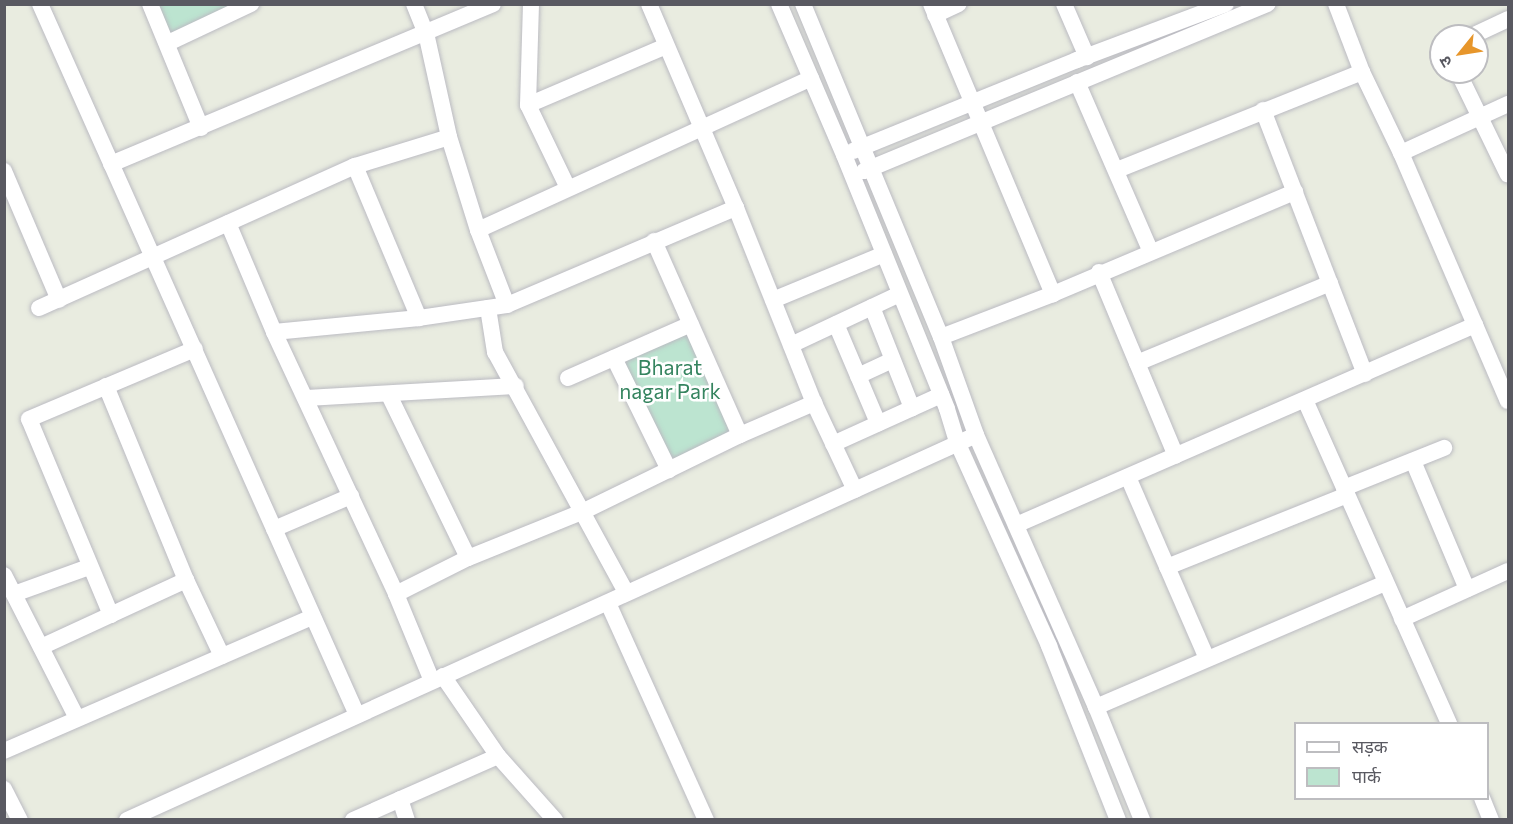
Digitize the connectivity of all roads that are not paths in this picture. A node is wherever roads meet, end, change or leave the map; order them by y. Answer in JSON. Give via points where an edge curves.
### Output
{"nodes":[{"id":1,"x":40,"y":4,"type":"edge"},
{"id":2,"x":150,"y":4,"type":"edge"},
{"id":3,"x":251,"y":4,"type":"edge"},
{"id":4,"x":414,"y":4,"type":"edge"},
{"id":5,"x":493,"y":4,"type":"edge"},
{"id":6,"x":531,"y":4,"type":"edge"},
{"id":7,"x":649,"y":4,"type":"edge"},
{"id":8,"x":779,"y":4,"type":"edge"},
{"id":9,"x":803,"y":4,"type":"edge"},
{"id":10,"x":959,"y":4,"type":"edge"},
{"id":11,"x":1064,"y":4,"type":"edge"},
{"id":12,"x":1226,"y":4,"type":"edge"},
{"id":13,"x":1268,"y":4,"type":"edge"},
{"id":14,"x":1336,"y":4,"type":"edge"},
{"id":15,"x":933,"y":10,"type":"edge"},
{"id":16,"x":1509,"y":19,"type":"edge"},
{"id":17,"x":1489,"y":28,"type":"edge"},
{"id":18,"x":426,"y":33,"type":"junction"},
{"id":19,"x":168,"y":43,"type":"junction"},
{"id":20,"x":666,"y":46,"type":"junction"},
{"id":21,"x":1087,"y":57,"type":"junction"},
{"id":22,"x":1362,"y":72,"type":"junction"},
{"id":23,"x":811,"y":78,"type":"junction"},
{"id":24,"x":1077,"y":82,"type":"junction"},
{"id":25,"x":1464,"y":84,"type":"edge"},
{"id":26,"x":972,"y":101,"type":"junction"},
{"id":27,"x":1509,"y":104,"type":"edge"},
{"id":28,"x":528,"y":105,"type":"junction"},
{"id":29,"x":1263,"y":110,"type":"junction"},
{"id":30,"x":1481,"y":116,"type":"junction"},
{"id":31,"x":982,"y":122,"type":"junction"},
{"id":32,"x":702,"y":127,"type":"junction"},
{"id":33,"x":201,"y":128,"type":"junction"},
{"id":34,"x":449,"y":137,"type":"junction"},
{"id":35,"x":863,"y":146,"type":"junction"},
{"id":36,"x":1401,"y":153,"type":"junction"},
{"id":37,"x":844,"y":155,"type":"junction"},
{"id":38,"x":111,"y":164,"type":"junction"},
{"id":39,"x":355,"y":166,"type":"junction"},
{"id":40,"x":873,"y":167,"type":"junction"},
{"id":41,"x":1117,"y":170,"type":"junction"},
{"id":42,"x":4,"y":171,"type":"edge"},
{"id":43,"x":1509,"y":175,"type":"edge"},
{"id":44,"x":852,"y":176,"type":"junction"},
{"id":45,"x":568,"y":188,"type":"junction"},
{"id":46,"x":1295,"y":192,"type":"junction"},
{"id":47,"x":736,"y":208,"type":"junction"},
{"id":48,"x":228,"y":223,"type":"junction"},
{"id":49,"x":478,"y":230,"type":"junction"},
{"id":50,"x":654,"y":242,"type":"junction"},
{"id":51,"x":1151,"y":252,"type":"junction"},
{"id":52,"x":884,"y":254,"type":"junction"},
{"id":53,"x":154,"y":258,"type":"junction"},
{"id":54,"x":1099,"y":272,"type":"junction"},
{"id":55,"x":1330,"y":283,"type":"junction"},
{"id":56,"x":900,"y":294,"type":"junction"},
{"id":57,"x":1053,"y":294,"type":"junction"},
{"id":58,"x":59,"y":300,"type":"junction"},
{"id":59,"x":773,"y":300,"type":"junction"},
{"id":60,"x":507,"y":305,"type":"junction"},
{"id":61,"x":872,"y":307,"type":"junction"},
{"id":62,"x":39,"y":308,"type":"dead end"},
{"id":63,"x":488,"y":308,"type":"junction"},
{"id":64,"x":419,"y":318,"type":"junction"},
{"id":65,"x":691,"y":324,"type":"junction"},
{"id":66,"x":836,"y":324,"type":"junction"},
{"id":67,"x":1475,"y":326,"type":"junction"},
{"id":68,"x":274,"y":332,"type":"junction"},
{"id":69,"x":941,"y":337,"type":"junction"},
{"id":70,"x":791,"y":345,"type":"junction"},
{"id":71,"x":195,"y":349,"type":"junction"},
{"id":72,"x":614,"y":358,"type":"junction"},
{"id":73,"x":893,"y":360,"type":"junction"},
{"id":74,"x":1137,"y":363,"type":"junction"},
{"id":75,"x":1365,"y":374,"type":"junction"},
{"id":76,"x":858,"y":376,"type":"junction"},
{"id":77,"x":568,"y":378,"type":"dead end"},
{"id":78,"x":106,"y":386,"type":"junction"},
{"id":79,"x":516,"y":386,"type":"junction"},
{"id":80,"x":389,"y":394,"type":"junction"},
{"id":81,"x":941,"y":394,"type":"junction"},
{"id":82,"x":306,"y":398,"type":"junction"},
{"id":83,"x":1305,"y":400,"type":"junction"},
{"id":84,"x":1509,"y":401,"type":"edge"},
{"id":85,"x":814,"y":403,"type":"junction"},
{"id":86,"x":912,"y":408,"type":"junction"},
{"id":87,"x":878,"y":423,"type":"junction"},
{"id":88,"x":740,"y":435,"type":"junction"},
{"id":89,"x":976,"y":435,"type":"junction"},
{"id":90,"x":833,"y":444,"type":"junction"},
{"id":91,"x":958,"y":444,"type":"junction"},
{"id":92,"x":1444,"y":448,"type":"dead end"},
{"id":93,"x":1176,"y":456,"type":"junction"},
{"id":94,"x":1413,"y":461,"type":"junction"},
{"id":95,"x":669,"y":470,"type":"junction"},
{"id":96,"x":1128,"y":477,"type":"junction"},
{"id":97,"x":855,"y":490,"type":"junction"},
{"id":98,"x":1346,"y":491,"type":"junction"},
{"id":99,"x":351,"y":496,"type":"junction"},
{"id":100,"x":582,"y":512,"type":"junction"},
{"id":101,"x":1016,"y":525,"type":"junction"},
{"id":102,"x":274,"y":529,"type":"junction"},
{"id":103,"x":468,"y":558,"type":"junction"},
{"id":104,"x":89,"y":567,"type":"junction"},
{"id":105,"x":1167,"y":567,"type":"junction"},
{"id":106,"x":1509,"y":571,"type":"edge"},
{"id":107,"x":4,"y":575,"type":"edge"},
{"id":108,"x":186,"y":580,"type":"junction"},
{"id":109,"x":1386,"y":583,"type":"junction"},
{"id":110,"x":1467,"y":589,"type":"junction"},
{"id":111,"x":626,"y":592,"type":"junction"},
{"id":112,"x":14,"y":594,"type":"junction"},
{"id":113,"x":396,"y":594,"type":"junction"},
{"id":114,"x":608,"y":603,"type":"junction"},
{"id":115,"x":111,"y":615,"type":"junction"},
{"id":116,"x":312,"y":617,"type":"junction"},
{"id":117,"x":1402,"y":619,"type":"junction"},
{"id":118,"x":41,"y":647,"type":"junction"},
{"id":119,"x":222,"y":656,"type":"junction"},
{"id":120,"x":1207,"y":659,"type":"junction"},
{"id":121,"x":437,"y":679,"type":"junction"},
{"id":122,"x":1096,"y":707,"type":"junction"},
{"id":123,"x":357,"y":716,"type":"junction"},
{"id":124,"x":77,"y":718,"type":"junction"},
{"id":125,"x":1449,"y":722,"type":"edge"},
{"id":126,"x":4,"y":751,"type":"edge"},
{"id":127,"x":498,"y":756,"type":"junction"},
{"id":128,"x":4,"y":789,"type":"edge"},
{"id":129,"x":400,"y":799,"type":"junction"},
{"id":130,"x":1483,"y":800,"type":"edge"},
{"id":131,"x":133,"y":818,"type":"edge"},
{"id":132,"x":20,"y":819,"type":"edge"},
{"id":133,"x":353,"y":819,"type":"edge"},
{"id":134,"x":407,"y":819,"type":"edge"},
{"id":135,"x":555,"y":819,"type":"edge"},
{"id":136,"x":706,"y":819,"type":"edge"},
{"id":137,"x":1118,"y":819,"type":"edge"},
{"id":138,"x":1142,"y":819,"type":"edge"},
{"id":139,"x":1491,"y":819,"type":"edge"}],
"edges":[{"from":1,"to":38,"type":"street"},
{"from":2,"to":19,"type":"street"},
{"from":3,"to":19,"type":"street"},
{"from":4,"to":18,"type":"street"},
{"from":5,"to":18,"type":"street"},
{"from":6,"to":28,"type":"street"},
{"from":7,"to":20,"type":"street"},
{"from":8,"to":23,"type":"street"},
{"from":9,"to":35,"type":"street"},
{"from":10,"to":15,"type":"street"},
{"from":11,"to":21,"type":"street"},
{"from":12,"to":21,"type":"street"},
{"from":13,"to":24,"type":"street"},
{"from":14,"to":22,"type":"street"},
{"from":15,"to":26,"type":"street"},
{"from":16,"to":17,"type":"street"},
{"from":18,"to":33,"type":"street"},
{"from":18,"to":34,"type":"street"},
{"from":19,"to":33,"type":"street"},
{"from":20,"to":28,"type":"street"},
{"from":20,"to":32,"type":"street"},
{"from":21,"to":26,"type":"street"},
{"from":22,"to":29,"type":"street"},
{"from":22,"to":36,"type":"street"},
{"from":23,"to":32,"type":"street"},
{"from":23,"to":37,"type":"street"},
{"from":24,"to":31,"type":"street"},
{"from":24,"to":41,"type":"street"},
{"from":25,"to":30,"type":"street"},
{"from":26,"to":31,"type":"street"},
{"from":26,"to":35,"type":"street"},
{"from":27,"to":30,"type":"street"},
{"from":28,"to":45,"type":"street"},
{"from":29,"to":41,"type":"street"},
{"from":29,"to":46,"type":"street"},
{"from":30,"to":36,"type":"street"},
{"from":30,"to":43,"type":"street"},
{"from":31,"to":40,"type":"street"},
{"from":31,"to":57,"type":"street"},
{"from":32,"to":45,"type":"street"},
{"from":32,"to":47,"type":"street"},
{"from":33,"to":38,"type":"street"},
{"from":34,"to":39,"type":"street"},
{"from":34,"to":49,"type":"street"},
{"from":35,"to":37,"type":"street"},
{"from":35,"to":40,"type":"street"},
{"from":36,"to":67,"type":"street"},
{"from":37,"to":44,"type":"street"},
{"from":38,"to":53,"type":"street"},
{"from":39,"to":48,"type":"street"},
{"from":39,"to":64,"type":"street"},
{"from":40,"to":44,"type":"street"},
{"from":40,"to":69,"type":"street"},
{"from":41,"to":51,"type":"street"},
{"from":42,"to":58,"type":"street"},
{"from":44,"to":52,"type":"street"},
{"from":45,"to":49,"type":"street"},
{"from":46,"to":51,"type":"street"},
{"from":46,"to":55,"type":"street"},
{"from":47,"to":50,"type":"street"},
{"from":47,"to":59,"type":"street"},
{"from":48,"to":53,"type":"street"},
{"from":48,"to":68,"type":"street"},
{"from":49,"to":60,"type":"street"},
{"from":50,"to":60,"type":"street"},
{"from":50,"to":65,"type":"street"},
{"from":51,"to":54,"type":"street"},
{"from":52,"to":56,"type":"street"},
{"from":52,"to":59,"type":"street"},
{"from":53,"to":58,"type":"street"},
{"from":53,"to":71,"type":"street"},
{"from":54,"to":57,"type":"street"},
{"from":54,"to":74,"type":"street"},
{"from":55,"to":74,"type":"street"},
{"from":55,"to":75,"type":"street"},
{"from":56,"to":61,"type":"street"},
{"from":56,"to":81,"type":"street"},
{"from":57,"to":69,"type":"street"},
{"from":58,"to":62,"type":"street"},
{"from":59,"to":70,"type":"street"},
{"from":60,"to":63,"type":"street"},
{"from":61,"to":66,"type":"street"},
{"from":61,"to":73,"type":"street"},
{"from":63,"to":64,"type":"street"},
{"from":63,"to":79,"type":"street","via":[[495,352]]},
{"from":64,"to":68,"type":"street"},
{"from":65,"to":72,"type":"street"},
{"from":65,"to":88,"type":"street"},
{"from":66,"to":70,"type":"street"},
{"from":66,"to":76,"type":"street"},
{"from":67,"to":75,"type":"street"},
{"from":67,"to":84,"type":"street"},
{"from":68,"to":82,"type":"street"},
{"from":69,"to":89,"type":"street"},
{"from":70,"to":85,"type":"street"},
{"from":71,"to":78,"type":"street"},
{"from":71,"to":102,"type":"street"},
{"from":72,"to":77,"type":"street"},
{"from":72,"to":95,"type":"street"},
{"from":73,"to":76,"type":"street"},
{"from":73,"to":86,"type":"street"},
{"from":74,"to":93,"type":"street"},
{"from":75,"to":83,"type":"street"},
{"from":76,"to":87,"type":"street"},
{"from":78,"to":104,"type":"street","via":[[29,419]]},
{"from":78,"to":108,"type":"street"},
{"from":79,"to":80,"type":"street"},
{"from":79,"to":100,"type":"street"},
{"from":80,"to":82,"type":"street"},
{"from":80,"to":103,"type":"street"},
{"from":81,"to":86,"type":"street"},
{"from":81,"to":91,"type":"street"},
{"from":82,"to":99,"type":"street"},
{"from":83,"to":93,"type":"street"},
{"from":83,"to":98,"type":"street"},
{"from":85,"to":88,"type":"street"},
{"from":85,"to":90,"type":"street"},
{"from":86,"to":87,"type":"street"},
{"from":87,"to":90,"type":"street"},
{"from":88,"to":95,"type":"street"},
{"from":89,"to":91,"type":"street"},
{"from":89,"to":101,"type":"street"},
{"from":90,"to":97,"type":"street"},
{"from":91,"to":97,"type":"street"},
{"from":91,"to":137,"type":"street","via":[[1049,646]]},
{"from":92,"to":94,"type":"street"},
{"from":93,"to":96,"type":"street"},
{"from":94,"to":98,"type":"street"},
{"from":94,"to":110,"type":"street"},
{"from":95,"to":100,"type":"street"},
{"from":96,"to":101,"type":"street"},
{"from":96,"to":105,"type":"street"},
{"from":97,"to":111,"type":"street"},
{"from":98,"to":105,"type":"street"},
{"from":98,"to":109,"type":"street"},
{"from":99,"to":102,"type":"street"},
{"from":99,"to":113,"type":"street"},
{"from":100,"to":103,"type":"street"},
{"from":100,"to":111,"type":"street"},
{"from":101,"to":122,"type":"street"},
{"from":102,"to":116,"type":"street"},
{"from":103,"to":113,"type":"street"},
{"from":104,"to":112,"type":"street"},
{"from":104,"to":115,"type":"street"},
{"from":105,"to":120,"type":"street"},
{"from":106,"to":110,"type":"street"},
{"from":107,"to":112,"type":"street"},
{"from":108,"to":115,"type":"street"},
{"from":108,"to":119,"type":"street"},
{"from":109,"to":117,"type":"street"},
{"from":109,"to":120,"type":"street"},
{"from":110,"to":117,"type":"street"},
{"from":111,"to":114,"type":"street"},
{"from":112,"to":118,"type":"street"},
{"from":113,"to":121,"type":"street"},
{"from":114,"to":121,"type":"street"},
{"from":114,"to":136,"type":"street"},
{"from":115,"to":118,"type":"street"},
{"from":116,"to":119,"type":"street"},
{"from":116,"to":123,"type":"street"},
{"from":117,"to":125,"type":"street"},
{"from":118,"to":124,"type":"street"},
{"from":119,"to":124,"type":"street"},
{"from":120,"to":122,"type":"street"},
{"from":121,"to":123,"type":"street"},
{"from":121,"to":127,"type":"street"},
{"from":122,"to":138,"type":"street"},
{"from":123,"to":131,"type":"street"},
{"from":124,"to":126,"type":"street"},
{"from":127,"to":129,"type":"street"},
{"from":127,"to":135,"type":"street"},
{"from":128,"to":132,"type":"street"},
{"from":129,"to":133,"type":"street"},
{"from":129,"to":134,"type":"street"},
{"from":130,"to":139,"type":"street"}]}
